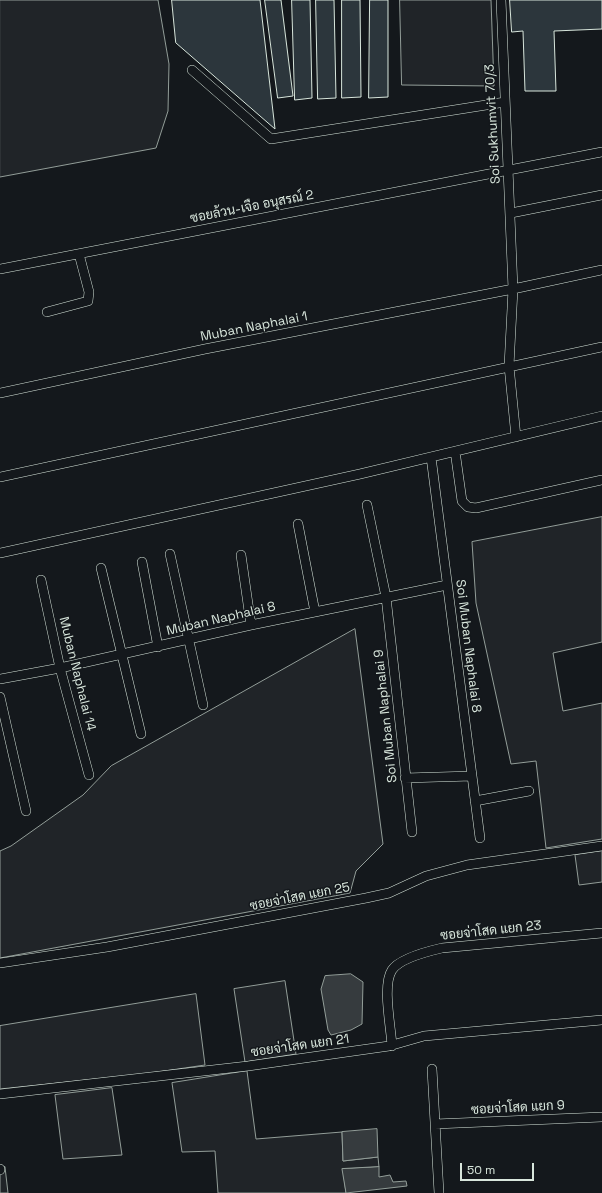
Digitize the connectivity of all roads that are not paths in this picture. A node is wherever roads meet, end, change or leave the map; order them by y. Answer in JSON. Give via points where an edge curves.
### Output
{"nodes":[{"id":1,"x":501,"y":0,"type":"edge"},
{"id":2,"x":192,"y":70,"type":"dead end"},
{"id":3,"x":505,"y":102,"type":"junction"},
{"id":4,"x":602,"y":152,"type":"edge"},
{"id":5,"x":508,"y":170,"type":"junction"},
{"id":6,"x":602,"y":195,"type":"edge"},
{"id":7,"x":511,"y":213,"type":"junction"},
{"id":8,"x":79,"y":254,"type":"junction"},
{"id":9,"x":0,"y":269,"type":"edge"},
{"id":10,"x":602,"y":270,"type":"edge"},
{"id":11,"x":513,"y":289,"type":"junction"},
{"id":12,"x":47,"y":312,"type":"dead end"},
{"id":13,"x":602,"y":347,"type":"edge"},
{"id":14,"x":509,"y":366,"type":"junction"},
{"id":15,"x":0,"y":392,"type":"edge"},
{"id":16,"x":602,"y":416,"type":"edge"},
{"id":17,"x":516,"y":437,"type":"junction"},
{"id":18,"x":455,"y":451,"type":"junction"},
{"id":19,"x":431,"y":457,"type":"junction"},
{"id":20,"x":0,"y":477,"type":"edge"},
{"id":21,"x":602,"y":480,"type":"edge"},
{"id":22,"x":367,"y":505,"type":"dead end"},
{"id":23,"x":298,"y":524,"type":"dead end"},
{"id":24,"x":0,"y":553,"type":"edge"},
{"id":25,"x":170,"y":554,"type":"dead end"},
{"id":26,"x":241,"y":555,"type":"dead end"},
{"id":27,"x":142,"y":562,"type":"dead end"},
{"id":28,"x":101,"y":568,"type":"dead end"},
{"id":29,"x":41,"y":580,"type":"dead end"},
{"id":30,"x":447,"y":585,"type":"junction"},
{"id":31,"x":386,"y":598,"type":"junction"},
{"id":32,"x":315,"y":612,"type":"junction"},
{"id":33,"x":251,"y":625,"type":"junction"},
{"id":34,"x":190,"y":640,"type":"junction"},
{"id":35,"x":158,"y":647,"type":"junction"},
{"id":36,"x":122,"y":654,"type":"junction"},
{"id":37,"x":60,"y":668,"type":"junction"},
{"id":38,"x":0,"y":678,"type":"edge"},
{"id":39,"x":0,"y":697,"type":"edge"},
{"id":40,"x":203,"y":705,"type":"dead end"},
{"id":41,"x":141,"y":734,"type":"dead end"},
{"id":42,"x":89,"y":775,"type":"dead end"},
{"id":43,"x":472,"y":776,"type":"junction"},
{"id":44,"x":405,"y":778,"type":"junction"},
{"id":45,"x":529,"y":791,"type":"dead end"},
{"id":46,"x":476,"y":801,"type":"junction"},
{"id":47,"x":26,"y":812,"type":"dead end"},
{"id":48,"x":412,"y":832,"type":"dead end"},
{"id":49,"x":480,"y":838,"type":"dead end"},
{"id":50,"x":602,"y":846,"type":"edge"},
{"id":51,"x":602,"y":933,"type":"edge"},
{"id":52,"x":0,"y":963,"type":"edge"},
{"id":53,"x":602,"y":1020,"type":"edge"},
{"id":54,"x":392,"y":1046,"type":"junction"},
{"id":55,"x":432,"y":1069,"type":"dead end"},
{"id":56,"x":0,"y":1094,"type":"edge"},
{"id":57,"x":602,"y":1117,"type":"edge"},
{"id":58,"x":435,"y":1124,"type":"junction"},
{"id":59,"x":439,"y":1193,"type":"edge"}],
"edges":[{"from":1,"to":3,"type":"street","name":"Soi Sukhumvit 70/3"},
{"from":2,"to":3,"type":"street","via":[[271,139]]},
{"from":3,"to":5,"type":"street","name":"Soi Sukhumvit 70/3"},
{"from":4,"to":5,"type":"street","name":"ซอยล้วน-เจือ อนุสรณ์ 2"},
{"from":5,"to":7,"type":"street","name":"Soi Sukhumvit 70/3"},
{"from":5,"to":8,"type":"street","name":"ซอยล้วน-เจือ อนุสรณ์ 2"},
{"from":6,"to":7,"type":"street"},
{"from":7,"to":11,"type":"street","name":"Soi Sukhumvit 70/3"},
{"from":8,"to":9,"type":"street","name":"ซอยล้วน-เจือ อนุสรณ์ 2"},
{"from":8,"to":12,"type":"street","via":[[89,292],[88,301]]},
{"from":10,"to":11,"type":"street","name":"Muban Naphalai 1"},
{"from":11,"to":14,"type":"street","name":"Soi Sukhumvit 70/3"},
{"from":11,"to":15,"type":"street","name":"Muban Naphalai 1"},
{"from":13,"to":14,"type":"street"},
{"from":14,"to":17,"type":"street","name":"Soi Sukhumvit 70/3"},
{"from":14,"to":20,"type":"street"},
{"from":16,"to":17,"type":"street"},
{"from":17,"to":18,"type":"street"},
{"from":18,"to":19,"type":"street"},
{"from":18,"to":21,"type":"street","via":[[462,500],[468,507],[476,508]]},
{"from":19,"to":24,"type":"street"},
{"from":19,"to":30,"type":"street","name":"Soi Muban Naphalai 8"},
{"from":22,"to":31,"type":"street","name":"Soi Muban Naphalai 9"},
{"from":23,"to":32,"type":"street"},
{"from":25,"to":34,"type":"street"},
{"from":26,"to":33,"type":"street"},
{"from":27,"to":35,"type":"street"},
{"from":28,"to":36,"type":"street"},
{"from":29,"to":37,"type":"street","name":"Muban Naphalai 14"},
{"from":30,"to":31,"type":"street","name":"Muban Naphalai 8"},
{"from":30,"to":43,"type":"street","name":"Soi Muban Naphalai 8"},
{"from":31,"to":32,"type":"street","name":"Muban Naphalai 8"},
{"from":31,"to":44,"type":"street","name":"Soi Muban Naphalai 9"},
{"from":32,"to":33,"type":"street","name":"Muban Naphalai 8"},
{"from":33,"to":34,"type":"street","name":"Muban Naphalai 8"},
{"from":34,"to":35,"type":"street","name":"Muban Naphalai 8"},
{"from":34,"to":40,"type":"street"},
{"from":35,"to":36,"type":"street","name":"Muban Naphalai 8"},
{"from":36,"to":37,"type":"street","name":"Muban Naphalai 8"},
{"from":36,"to":41,"type":"street"},
{"from":37,"to":38,"type":"street","name":"Muban Naphalai 8"},
{"from":37,"to":42,"type":"street","name":"Muban Naphalai 14"},
{"from":39,"to":47,"type":"street"},
{"from":43,"to":44,"type":"street"},
{"from":43,"to":46,"type":"street","name":"Soi Muban Naphalai 8"},
{"from":44,"to":48,"type":"street","name":"Soi Muban Naphalai 9"},
{"from":45,"to":46,"type":"street"},
{"from":46,"to":49,"type":"street","name":"Soi Muban Naphalai 8"},
{"from":50,"to":52,"type":"street","name":"ซอยจ่าโสด แยก 25","via":[[467,865],[426,876],[389,893],[366,898],[106,947]]},
{"from":51,"to":54,"type":"street","name":"ซอยจ่าโสด แยก 23","via":[[442,948],[399,964],[392,970],[387,983]]},
{"from":53,"to":54,"type":"street","name":"ซอยจ่าโสด แยก 21","via":[[424,1036]]},
{"from":54,"to":56,"type":"street","name":"ซอยจ่าโสด แยก 21","via":[[248,1066]]},
{"from":55,"to":58,"type":"street"},
{"from":57,"to":58,"type":"street","name":"ซอยจ่าโสด แยก 9"},
{"from":58,"to":59,"type":"street"}]}
